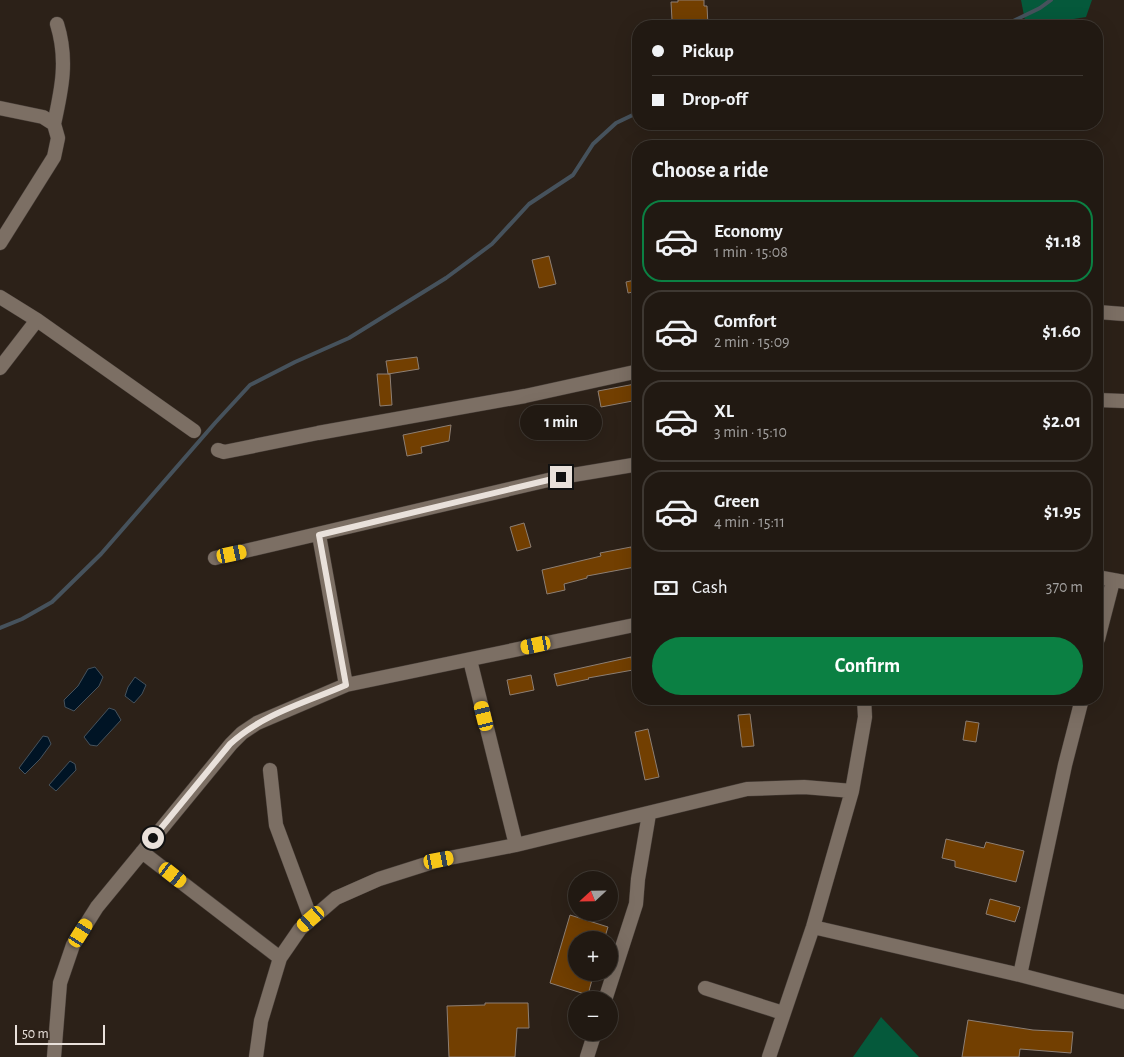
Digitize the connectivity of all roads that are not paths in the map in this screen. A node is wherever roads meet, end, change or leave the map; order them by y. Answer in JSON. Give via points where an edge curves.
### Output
{"nodes":[{"id":1,"x":57,"y":24,"type":"dead end"},
{"id":2,"x":0,"y":108,"type":"edge"},
{"id":3,"x":54,"y":124,"type":"junction"},
{"id":4,"x":0,"y":243,"type":"edge"},
{"id":5,"x":0,"y":297,"type":"edge"},
{"id":6,"x":1103,"y":312,"type":"edge"},
{"id":7,"x":1124,"y":314,"type":"edge"},
{"id":8,"x":37,"y":320,"type":"junction"},
{"id":9,"x":0,"y":368,"type":"edge"},
{"id":10,"x":632,"y":373,"type":"edge"},
{"id":11,"x":1103,"y":400,"type":"edge"},
{"id":12,"x":1124,"y":401,"type":"edge"},
{"id":13,"x":194,"y":432,"type":"dead end"},
{"id":14,"x":218,"y":450,"type":"dead end"},
{"id":15,"x":632,"y":465,"type":"edge"},
{"id":16,"x":319,"y":535,"type":"junction"},
{"id":17,"x":215,"y":558,"type":"dead end"},
{"id":18,"x":1103,"y":578,"type":"edge"},
{"id":19,"x":1118,"y":581,"type":"edge"},
{"id":20,"x":1103,"y":624,"type":"edge"},
{"id":21,"x":632,"y":625,"type":"edge"},
{"id":22,"x":470,"y":660,"type":"junction"},
{"id":23,"x":346,"y":685,"type":"junction"},
{"id":24,"x":864,"y":705,"type":"edge"},
{"id":25,"x":1080,"y":705,"type":"edge"},
{"id":26,"x":270,"y":770,"type":"dead end"},
{"id":27,"x":852,"y":791,"type":"junction"},
{"id":28,"x":649,"y":814,"type":"junction"},
{"id":29,"x":516,"y":846,"type":"junction"},
{"id":30,"x":142,"y":852,"type":"junction"},
{"id":31,"x":311,"y":919,"type":"junction"},
{"id":32,"x":813,"y":927,"type":"junction"},
{"id":33,"x":280,"y":958,"type":"junction"},
{"id":34,"x":1020,"y":975,"type":"junction"},
{"id":35,"x":705,"y":988,"type":"dead end"},
{"id":36,"x":609,"y":991,"type":"edge"},
{"id":37,"x":1124,"y":1002,"type":"edge"},
{"id":38,"x":783,"y":1013,"type":"junction"},
{"id":39,"x":592,"y":1041,"type":"edge"},
{"id":40,"x":54,"y":1057,"type":"edge"},
{"id":41,"x":256,"y":1057,"type":"edge"},
{"id":42,"x":587,"y":1057,"type":"edge"},
{"id":43,"x":769,"y":1057,"type":"edge"}],
"edges":[{"from":1,"to":3,"type":"street","via":[[64,57],[61,95]]},
{"from":2,"to":3,"type":"street","via":[[43,117]]},
{"from":3,"to":4,"type":"street","via":[[58,138],[54,157]]},
{"from":5,"to":8,"type":"street"},
{"from":6,"to":7,"type":"street"},
{"from":8,"to":9,"type":"street"},
{"from":8,"to":13,"type":"street"},
{"from":10,"to":14,"type":"street","via":[[525,396],[224,452]]},
{"from":11,"to":12,"type":"street"},
{"from":15,"to":16,"type":"street","via":[[561,477]]},
{"from":16,"to":17,"type":"street"},
{"from":16,"to":23,"type":"street"},
{"from":18,"to":19,"type":"street"},
{"from":19,"to":20,"type":"street"},
{"from":21,"to":22,"type":"street"},
{"from":22,"to":23,"type":"street"},
{"from":22,"to":29,"type":"street"},
{"from":23,"to":30,"type":"street","via":[[242,733]]},
{"from":24,"to":27,"type":"street"},
{"from":25,"to":34,"type":"street"},
{"from":26,"to":31,"type":"street","via":[[276,826]]},
{"from":27,"to":28,"type":"street","via":[[804,787],[747,789]]},
{"from":27,"to":32,"type":"street"},
{"from":28,"to":29,"type":"street"},
{"from":28,"to":36,"type":"street","via":[[636,904]]},
{"from":29,"to":31,"type":"street","via":[[439,860],[379,878],[336,898]]},
{"from":30,"to":33,"type":"street"},
{"from":30,"to":40,"type":"street","via":[[97,907],[73,945],[60,983]]},
{"from":31,"to":33,"type":"street"},
{"from":32,"to":34,"type":"street"},
{"from":32,"to":38,"type":"street"},
{"from":33,"to":41,"type":"street","via":[[261,1021]]},
{"from":34,"to":37,"type":"street"},
{"from":35,"to":38,"type":"street"},
{"from":38,"to":43,"type":"street"},
{"from":39,"to":42,"type":"street"}]}
